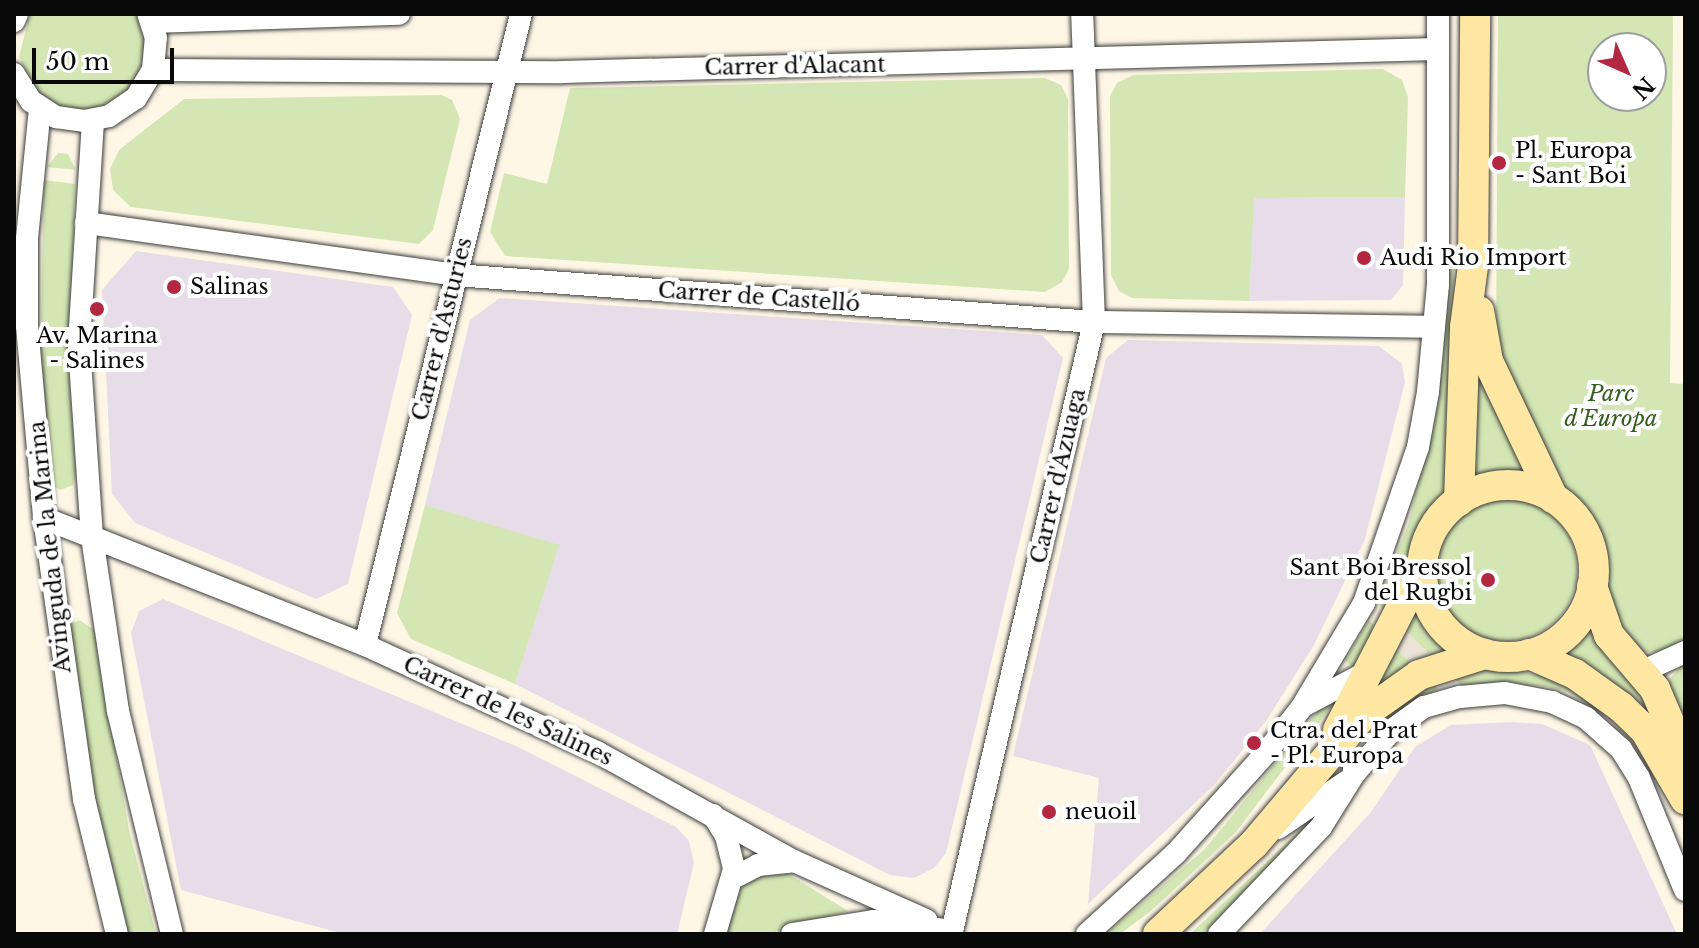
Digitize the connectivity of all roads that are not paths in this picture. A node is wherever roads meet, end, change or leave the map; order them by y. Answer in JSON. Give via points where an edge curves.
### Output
{"nodes":[{"id":1,"x":17,"y":14,"type":"edge"},
{"id":2,"x":399,"y":14,"type":"edge"},
{"id":3,"x":521,"y":14,"type":"edge"},
{"id":4,"x":1082,"y":14,"type":"edge"},
{"id":5,"x":1438,"y":14,"type":"edge"},
{"id":6,"x":1475,"y":14,"type":"edge"},
{"id":7,"x":150,"y":18,"type":"edge"},
{"id":8,"x":14,"y":21,"type":"edge"},
{"id":9,"x":1438,"y":49,"type":"junction"},
{"id":10,"x":1085,"y":59,"type":"junction"},
{"id":11,"x":153,"y":70,"type":"junction"},
{"id":12,"x":505,"y":72,"type":"junction"},
{"id":13,"x":16,"y":83,"type":"edge"},
{"id":14,"x":40,"y":108,"type":"junction"},
{"id":15,"x":93,"y":121,"type":"junction"},
{"id":16,"x":86,"y":223,"type":"junction"},
{"id":17,"x":1473,"y":266,"type":"junction"},
{"id":18,"x":455,"y":275,"type":"junction"},
{"id":19,"x":1094,"y":322,"type":"junction"},
{"id":20,"x":1434,"y":327,"type":"junction"},
{"id":21,"x":1553,"y":498,"type":"junction"},
{"id":22,"x":1459,"y":501,"type":"junction"},
{"id":23,"x":44,"y":518,"type":"junction"},
{"id":24,"x":92,"y":537,"type":"junction"},
{"id":25,"x":1422,"y":565,"type":"junction"},
{"id":26,"x":1592,"y":586,"type":"junction"},
{"id":27,"x":365,"y":645,"type":"junction"},
{"id":28,"x":1685,"y":652,"type":"edge"},
{"id":29,"x":1485,"y":654,"type":"junction"},
{"id":30,"x":1529,"y":654,"type":"junction"},
{"id":31,"x":1365,"y":673,"type":"junction"},
{"id":32,"x":1639,"y":673,"type":"junction"},
{"id":33,"x":1375,"y":705,"type":"junction"},
{"id":34,"x":1302,"y":707,"type":"junction"},
{"id":35,"x":1329,"y":751,"type":"junction"},
{"id":36,"x":1352,"y":776,"type":"junction"},
{"id":37,"x":1682,"y":780,"type":"edge"},
{"id":38,"x":711,"y":812,"type":"junction"},
{"id":39,"x":1254,"y":844,"type":"junction"},
{"id":40,"x":1670,"y":850,"type":"junction"},
{"id":41,"x":794,"y":861,"type":"junction"},
{"id":42,"x":733,"y":878,"type":"junction"},
{"id":43,"x":1685,"y":890,"type":"edge"},
{"id":44,"x":955,"y":932,"type":"edge"},
{"id":45,"x":117,"y":934,"type":"edge"},
{"id":46,"x":172,"y":934,"type":"edge"},
{"id":47,"x":715,"y":934,"type":"edge"},
{"id":48,"x":792,"y":934,"type":"edge"},
{"id":49,"x":1087,"y":934,"type":"edge"},
{"id":50,"x":1158,"y":934,"type":"edge"},
{"id":51,"x":1219,"y":934,"type":"edge"}],
"edges":[{"from":1,"to":8,"type":"street"},
{"from":2,"to":7,"type":"street"},
{"from":3,"to":12,"type":"street","name":"Carrer d'Asturies"},
{"from":4,"to":10,"type":"street","name":"Carrer d'Azuaga"},
{"from":5,"to":9,"type":"street"},
{"from":6,"to":17,"type":"street"},
{"from":7,"to":11,"type":"street"},
{"from":9,"to":10,"type":"street","name":"Carrer d'Alacant"},
{"from":9,"to":20,"type":"street"},
{"from":10,"to":12,"type":"street","name":"Carrer d'Alacant"},
{"from":10,"to":19,"type":"street","name":"Carrer d'Azuaga"},
{"from":11,"to":12,"type":"street","name":"Carrer d'Alacant"},
{"from":11,"to":15,"type":"street","via":[[130,104]]},
{"from":12,"to":18,"type":"street","name":"Carrer d'Asturies"},
{"from":13,"to":14,"type":"street"},
{"from":14,"to":15,"type":"street","via":[[65,119]]},
{"from":14,"to":23,"type":"street","name":"Avinguda de la Marina","via":[[27,239],[27,313]]},
{"from":15,"to":16,"type":"street","name":"Avinguda de la Marina"},
{"from":16,"to":18,"type":"street","name":"Carrer de Castelló"},
{"from":16,"to":24,"type":"street","name":"Avinguda de la Marina","via":[[79,346]]},
{"from":17,"to":21,"type":"street","via":[[1488,361]]},
{"from":17,"to":22,"type":"street","via":[[1465,327]]},
{"from":18,"to":19,"type":"street","name":"Carrer de Castelló"},
{"from":18,"to":27,"type":"street","name":"Carrer d'Asturies"},
{"from":19,"to":20,"type":"street","name":"Carrer de Castelló"},
{"from":19,"to":44,"type":"street","name":"Carrer d'Azuaga"},
{"from":20,"to":34,"type":"street","via":[[1418,447],[1398,509],[1364,603]]},
{"from":21,"to":22,"type":"street","via":[[1506,485]]},
{"from":21,"to":26,"type":"street","via":[[1571,513],[1588,540]]},
{"from":22,"to":25,"type":"street","via":[[1435,526]]},
{"from":23,"to":24,"type":"street","name":"Carrer de les Salines"},
{"from":23,"to":45,"type":"street","name":"Avinguda de la Marina","via":[[84,799]]},
{"from":24,"to":27,"type":"street","name":"Carrer de les Salines"},
{"from":24,"to":46,"type":"street","name":"Avinguda de la Marina","via":[[118,711]]},
{"from":25,"to":29,"type":"street","via":[[1425,594],[1437,621],[1458,642]]},
{"from":25,"to":31,"type":"street"},
{"from":26,"to":30,"type":"street","via":[[1574,626],[1553,644]]},
{"from":26,"to":32,"type":"street","via":[[1609,635]]},
{"from":27,"to":38,"type":"street","name":"Carrer de les Salines","via":[[597,752]]},
{"from":28,"to":32,"type":"street"},
{"from":29,"to":30,"type":"street"},
{"from":29,"to":33,"type":"street","via":[[1419,675]]},
{"from":30,"to":37,"type":"street","via":[[1575,674],[1621,707]]},
{"from":31,"to":34,"type":"street"},
{"from":31,"to":35,"type":"street"},
{"from":32,"to":37,"type":"street","via":[[1655,689]]},
{"from":33,"to":35,"type":"street"},
{"from":33,"to":36,"type":"street","via":[[1356,738]]},
{"from":34,"to":49,"type":"street","via":[[1223,804]]},
{"from":35,"to":39,"type":"street"},
{"from":36,"to":39,"type":"street"},
{"from":36,"to":40,"type":"street","via":[[1392,730],[1424,707],[1473,695],[1530,696],[1575,711],[1621,749]]},
{"from":36,"to":51,"type":"street","via":[[1299,854]]},
{"from":37,"to":40,"type":"street"},
{"from":38,"to":41,"type":"street","name":"Carrer de les Salines"},
{"from":38,"to":42,"type":"street","via":[[726,836]]},
{"from":39,"to":50,"type":"street"},
{"from":40,"to":43,"type":"street"},
{"from":41,"to":42,"type":"street","via":[[758,865]]},
{"from":41,"to":44,"type":"street","name":"Carrer de les Salines"},
{"from":42,"to":47,"type":"street"},
{"from":44,"to":48,"type":"street","via":[[873,921]]}]}
